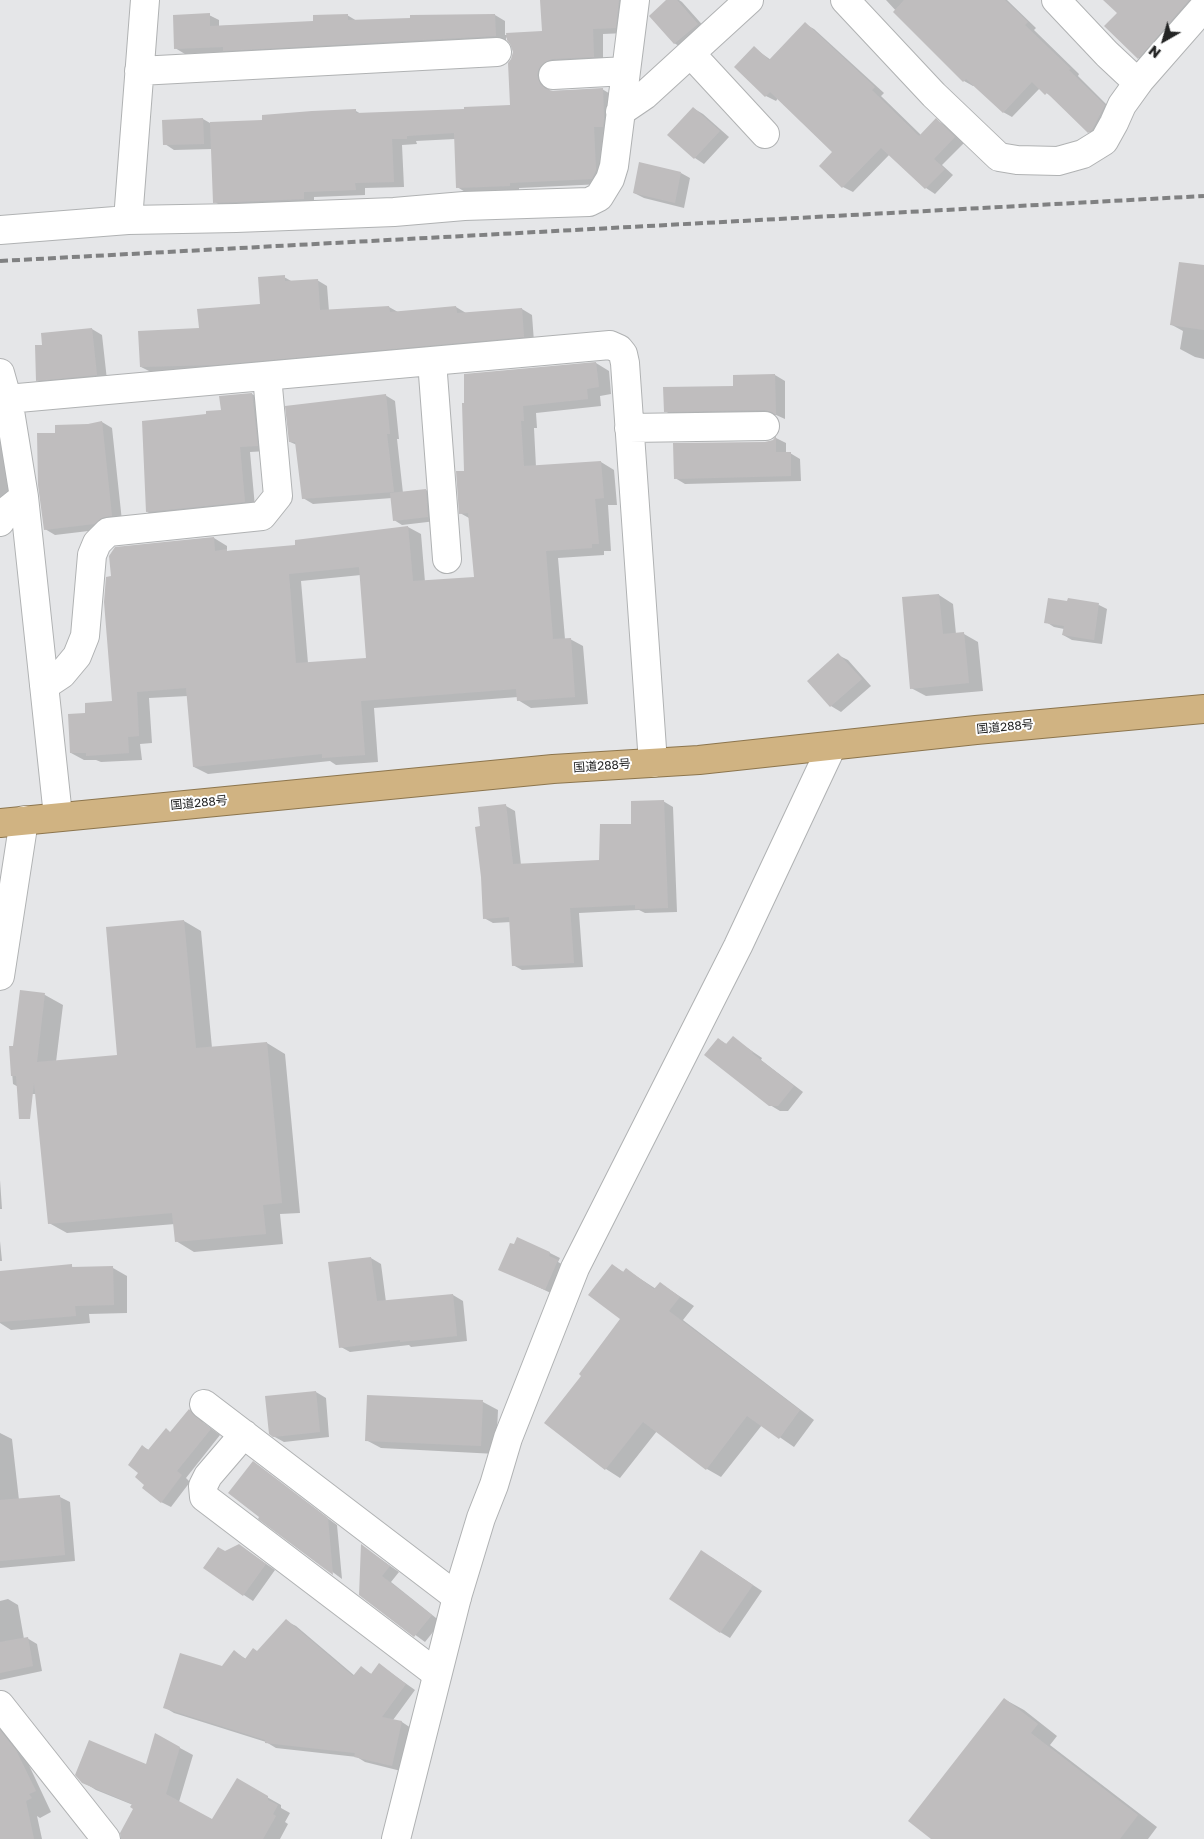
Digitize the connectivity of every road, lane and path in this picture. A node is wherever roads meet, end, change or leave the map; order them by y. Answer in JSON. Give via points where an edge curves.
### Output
{"nodes":[{"id":1,"x":145,"y":0,"type":"edge"},
{"id":2,"x":635,"y":0,"type":"edge"},
{"id":3,"x":749,"y":0,"type":"edge"},
{"id":4,"x":845,"y":0,"type":"edge"},
{"id":5,"x":1056,"y":0,"type":"edge"},
{"id":6,"x":1204,"y":7,"type":"edge"},
{"id":7,"x":497,"y":52,"type":"dead end"},
{"id":8,"x":691,"y":54,"type":"junction"},
{"id":9,"x":139,"y":71,"type":"junction"},
{"id":10,"x":626,"y":71,"type":"junction"},
{"id":11,"x":553,"y":75,"type":"dead end"},
{"id":12,"x":1138,"y":82,"type":"junction"},
{"id":13,"x":620,"y":112,"type":"junction"},
{"id":14,"x":766,"y":134,"type":"dead end"},
{"id":15,"x":128,"y":220,"type":"junction"},
{"id":16,"x":0,"y":230,"type":"edge"},
{"id":17,"x":432,"y":361,"type":"junction"},
{"id":18,"x":0,"y":373,"type":"edge"},
{"id":19,"x":268,"y":376,"type":"junction"},
{"id":20,"x":7,"y":399,"type":"junction"},
{"id":21,"x":765,"y":426,"type":"dead end"},
{"id":22,"x":629,"y":428,"type":"junction"},
{"id":23,"x":24,"y":497,"type":"junction"},
{"id":24,"x":0,"y":522,"type":"edge"},
{"id":25,"x":447,"y":559,"type":"dead end"},
{"id":26,"x":44,"y":686,"type":"junction"},
{"id":27,"x":1204,"y":709,"type":"edge"},
{"id":28,"x":832,"y":746,"type":"junction"},
{"id":29,"x":653,"y":762,"type":"junction"},
{"id":30,"x":58,"y":816,"type":"junction"},
{"id":31,"x":11,"y":821,"type":"edge"},
{"id":32,"x":0,"y":862,"type":"edge"},
{"id":33,"x":0,"y":976,"type":"edge"},
{"id":34,"x":204,"y":1404,"type":"dead end"},
{"id":35,"x":244,"y":1434,"type":"junction"},
{"id":36,"x":457,"y":1597,"type":"junction"},
{"id":37,"x":437,"y":1674,"type":"junction"},
{"id":38,"x":0,"y":1705,"type":"edge"},
{"id":39,"x":106,"y":1839,"type":"edge"},
{"id":40,"x":396,"y":1839,"type":"edge"}],
"edges":[{"from":1,"to":9,"type":"street"},
{"from":2,"to":10,"type":"street"},
{"from":3,"to":8,"type":"street"},
{"from":4,"to":12,"type":"street","via":[[934,95],[1000,157],[1058,160],[1083,154],[1104,141]]},
{"from":5,"to":12,"type":"street"},
{"from":6,"to":12,"type":"street"},
{"from":7,"to":9,"type":"street"},
{"from":8,"to":13,"type":"street","via":[[645,96]]},
{"from":8,"to":14,"type":"street"},
{"from":9,"to":15,"type":"street"},
{"from":10,"to":11,"type":"street"},
{"from":10,"to":13,"type":"street"},
{"from":13,"to":15,"type":"street","via":[[610,179],[599,197],[589,202]]},
{"from":15,"to":16,"type":"street"},
{"from":17,"to":19,"type":"street"},
{"from":17,"to":22,"type":"street","via":[[610,345],[623,354]]},
{"from":17,"to":25,"type":"street"},
{"from":18,"to":20,"type":"street"},
{"from":19,"to":20,"type":"street"},
{"from":19,"to":26,"type":"street","via":[[278,496],[262,516],[108,532],[97,543],[92,555],[85,636],[77,656],[62,674]]},
{"from":20,"to":23,"type":"street"},
{"from":21,"to":22,"type":"street"},
{"from":22,"to":29,"type":"street"},
{"from":23,"to":24,"type":"street","via":[[9,509]]},
{"from":23,"to":26,"type":"street"},
{"from":26,"to":30,"type":"street"},
{"from":27,"to":28,"type":"highway","name":"国道288号"},
{"from":28,"to":29,"type":"highway","name":"国道288号"},
{"from":28,"to":36,"type":"street","via":[[738,946],[575,1268],[508,1438]]},
{"from":29,"to":30,"type":"highway","name":"国道288号"},
{"from":30,"to":31,"type":"highway","name":"国道288号"},
{"from":31,"to":32,"type":"street"},
{"from":31,"to":33,"type":"street"},
{"from":34,"to":35,"type":"street"},
{"from":35,"to":36,"type":"street"},
{"from":35,"to":37,"type":"street","via":[[208,1476],[204,1497]]},
{"from":36,"to":37,"type":"street"},
{"from":37,"to":40,"type":"street"},
{"from":38,"to":39,"type":"street"}]}
